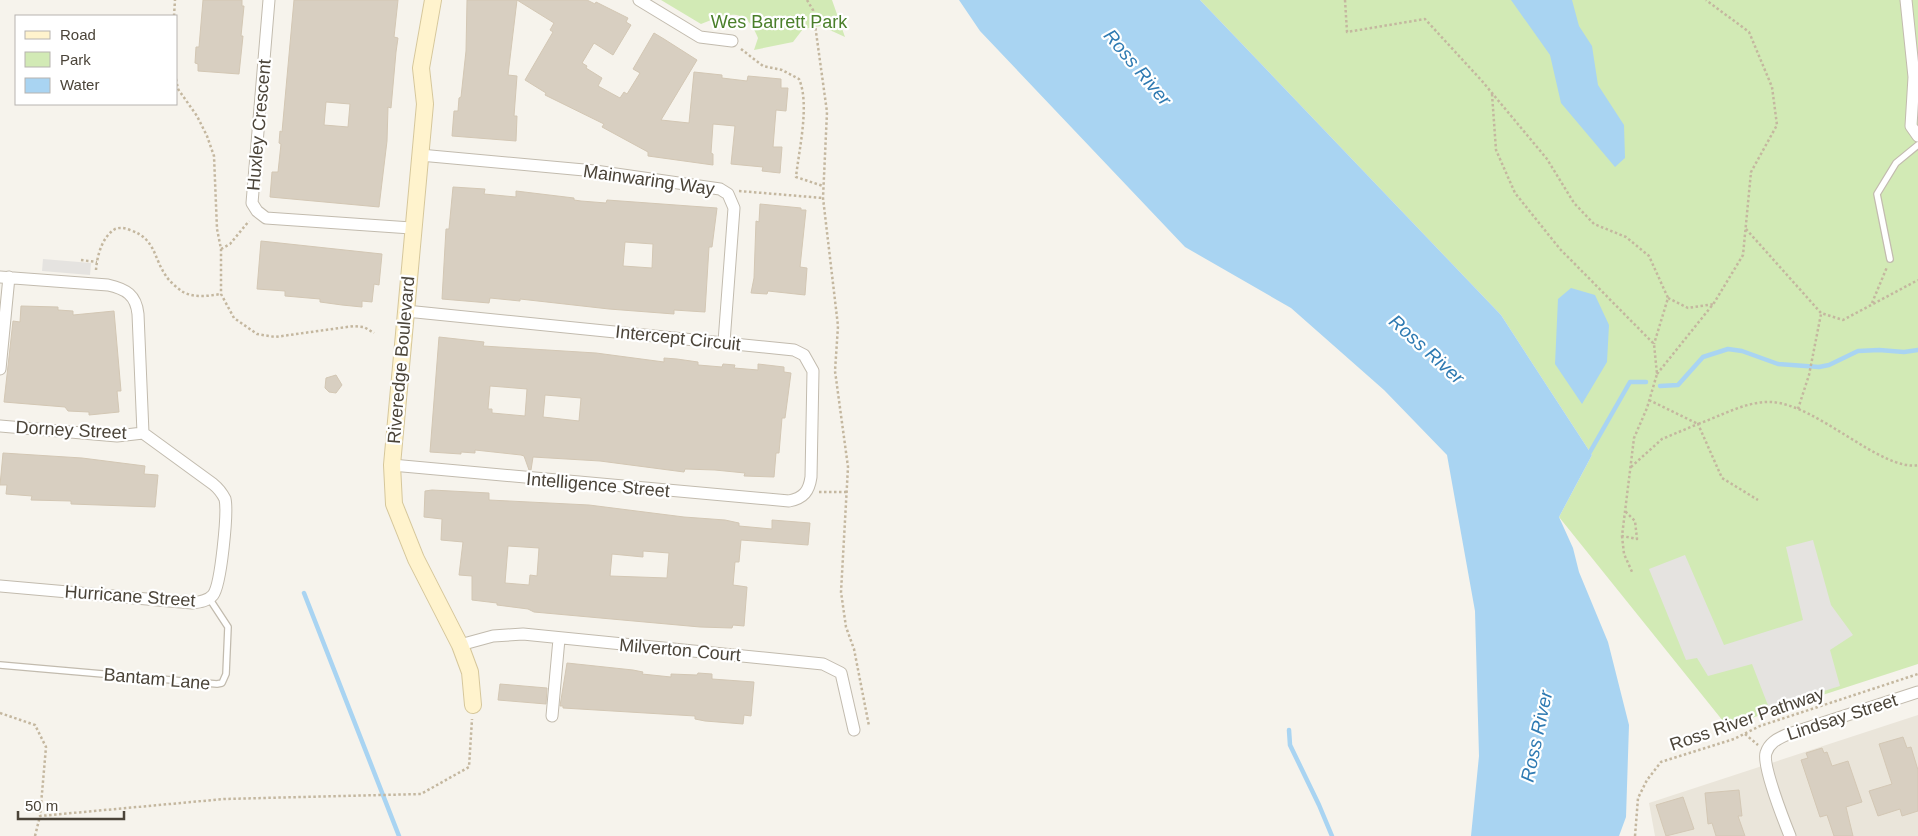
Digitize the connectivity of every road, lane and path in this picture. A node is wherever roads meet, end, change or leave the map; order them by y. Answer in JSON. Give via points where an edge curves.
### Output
{"nodes":[{"id":1,"x":175,"y":0,"type":"edge"},
{"id":2,"x":269,"y":0,"type":"edge"},
{"id":3,"x":433,"y":0,"type":"edge"},
{"id":4,"x":639,"y":0,"type":"edge"},
{"id":5,"x":807,"y":0,"type":"edge"},
{"id":6,"x":1346,"y":0,"type":"edge"},
{"id":7,"x":1706,"y":0,"type":"edge"},
{"id":8,"x":1907,"y":0,"type":"edge"},
{"id":9,"x":174,"y":15,"type":"edge"},
{"id":10,"x":732,"y":41,"type":"joint"},
{"id":11,"x":178,"y":89,"type":"edge"},
{"id":12,"x":1492,"y":94,"type":"junction"},
{"id":13,"x":1918,"y":136,"type":"edge"},
{"id":14,"x":1918,"y":145,"type":"edge"},
{"id":15,"x":420,"y":155,"type":"junction"},
{"id":16,"x":823,"y":186,"type":"junction"},
{"id":17,"x":728,"y":194,"type":"junction"},
{"id":18,"x":823,"y":198,"type":"junction"},
{"id":19,"x":257,"y":211,"type":"junction"},
{"id":20,"x":412,"y":228,"type":"junction"},
{"id":21,"x":1746,"y":229,"type":"junction"},
{"id":22,"x":221,"y":249,"type":"junction"},
{"id":23,"x":1890,"y":259,"type":"joint"},
{"id":24,"x":81,"y":260,"type":"dead end"},
{"id":25,"x":97,"y":262,"type":"junction"},
{"id":26,"x":96,"y":270,"type":"dead end"},
{"id":27,"x":4,"y":277,"type":"edge"},
{"id":28,"x":1918,"y":280,"type":"edge"},
{"id":29,"x":221,"y":294,"type":"junction"},
{"id":30,"x":1668,"y":298,"type":"junction"},
{"id":31,"x":1714,"y":304,"type":"junction"},
{"id":32,"x":1872,"y":305,"type":"junction"},
{"id":33,"x":406,"y":312,"type":"junction"},
{"id":34,"x":1821,"y":313,"type":"junction"},
{"id":35,"x":374,"y":333,"type":"dead end"},
{"id":36,"x":724,"y":342,"type":"junction"},
{"id":37,"x":1654,"y":344,"type":"junction"},
{"id":38,"x":0,"y":369,"type":"edge"},
{"id":39,"x":1657,"y":374,"type":"junction"},
{"id":40,"x":1649,"y":400,"type":"junction"},
{"id":41,"x":1798,"y":409,"type":"junction"},
{"id":42,"x":1698,"y":424,"type":"junction"},
{"id":43,"x":0,"y":426,"type":"edge"},
{"id":44,"x":143,"y":433,"type":"junction"},
{"id":45,"x":392,"y":465,"type":"junction"},
{"id":46,"x":1918,"y":465,"type":"edge"},
{"id":47,"x":1630,"y":468,"type":"junction"},
{"id":48,"x":807,"y":491,"type":"junction"},
{"id":49,"x":848,"y":492,"type":"junction"},
{"id":50,"x":1758,"y":500,"type":"dead end"},
{"id":51,"x":1625,"y":511,"type":"junction"},
{"id":52,"x":1622,"y":536,"type":"junction"},
{"id":53,"x":1633,"y":574,"type":"dead end"},
{"id":54,"x":0,"y":586,"type":"edge"},
{"id":55,"x":209,"y":598,"type":"junction"},
{"id":56,"x":559,"y":639,"type":"junction"},
{"id":57,"x":460,"y":645,"type":"junction"},
{"id":58,"x":0,"y":665,"type":"edge"},
{"id":59,"x":1918,"y":674,"type":"edge"},
{"id":60,"x":1918,"y":692,"type":"edge"},
{"id":61,"x":473,"y":705,"type":"joint"},
{"id":62,"x":0,"y":713,"type":"edge"},
{"id":63,"x":552,"y":716,"type":"dead end"},
{"id":64,"x":869,"y":726,"type":"dead end"},
{"id":65,"x":854,"y":730,"type":"dead end"},
{"id":66,"x":40,"y":816,"type":"junction"},
{"id":67,"x":35,"y":836,"type":"edge"},
{"id":68,"x":1635,"y":836,"type":"edge"},
{"id":69,"x":1790,"y":836,"type":"edge"}],
"edges":[{"from":1,"to":9,"type":"path"},
{"from":2,"to":19,"type":"street","name":"Huxley Crescent","via":[[252,203]]},
{"from":3,"to":15,"type":"street","name":"Riveredge Boulevard","via":[[421,68],[424,104]]},
{"from":4,"to":10,"type":"street","via":[[700,37]]},
{"from":5,"to":16,"type":"path","via":[[813,10],[827,112]]},
{"from":6,"to":12,"type":"path","via":[[1347,32],[1425,18]]},
{"from":7,"to":21,"type":"path","via":[[1749,32],[1772,87],[1777,125],[1751,172]]},
{"from":8,"to":13,"type":"street","via":[[1914,77],[1911,126]]},
{"from":10,"to":16,"type":"path","via":[[763,66],[782,70],[800,79],[804,102],[796,176]]},
{"from":11,"to":22,"type":"path","via":[[197,116],[214,156]]},
{"from":12,"to":30,"type":"path","via":[[1547,159],[1574,203],[1594,224],[1626,237],[1649,256]]},
{"from":12,"to":37,"type":"path","via":[[1496,150],[1515,193],[1560,250]]},
{"from":14,"to":23,"type":"lane","via":[[1896,163],[1877,194]]},
{"from":15,"to":17,"type":"street","name":"Mainwaring Way","via":[[595,171],[720,189]]},
{"from":15,"to":20,"type":"street","name":"Riveredge Boulevard"},
{"from":16,"to":18,"type":"path"},
{"from":17,"to":18,"type":"path","via":[[737,191]]},
{"from":17,"to":36,"type":"street","name":"Mainwaring Way","via":[[734,208]]},
{"from":18,"to":49,"type":"path","via":[[838,326],[835,371],[848,467]]},
{"from":19,"to":20,"type":"street","name":"Huxley Crescent","via":[[266,218]]},
{"from":19,"to":22,"type":"path","via":[[230,244]]},
{"from":20,"to":33,"type":"street","name":"Riveredge Boulevard"},
{"from":21,"to":31,"type":"path","via":[[1743,255]]},
{"from":21,"to":34,"type":"path"},
{"from":22,"to":29,"type":"path"},
{"from":23,"to":32,"type":"path"},
{"from":24,"to":25,"type":"path"},
{"from":25,"to":26,"type":"path"},
{"from":25,"to":29,"type":"path","via":[[100,249],[111,232],[118,228],[126,229],[148,240],[168,279],[183,292],[203,296]]},
{"from":27,"to":38,"type":"street"},
{"from":27,"to":44,"type":"street","via":[[108,285],[130,293],[138,314]]},
{"from":28,"to":32,"type":"path"},
{"from":29,"to":35,"type":"path","via":[[234,318],[257,334],[292,336],[354,326]]},
{"from":30,"to":31,"type":"path","via":[[1688,308]]},
{"from":30,"to":37,"type":"path"},
{"from":31,"to":39,"type":"path"},
{"from":32,"to":34,"type":"path","via":[[1843,320]]},
{"from":33,"to":36,"type":"street","name":"Intercept Circuit"},
{"from":33,"to":45,"type":"street","name":"Riveredge Boulevard"},
{"from":34,"to":41,"type":"path","via":[[1809,375]]},
{"from":36,"to":48,"type":"street","name":"Intercept Circuit","via":[[794,350],[810,362]]},
{"from":37,"to":39,"type":"path"},
{"from":39,"to":40,"type":"path"},
{"from":40,"to":42,"type":"path"},
{"from":40,"to":47,"type":"path","via":[[1634,438]]},
{"from":41,"to":42,"type":"path","via":[[1772,402],[1753,403]]},
{"from":41,"to":46,"type":"path","via":[[1847,434],[1878,455],[1909,467]]},
{"from":42,"to":47,"type":"path","via":[[1662,440]]},
{"from":42,"to":50,"type":"path","via":[[1722,478]]},
{"from":43,"to":44,"type":"street","name":"Dorney Street","via":[[117,436]]},
{"from":44,"to":55,"type":"street","name":"Hurricane Street","via":[[213,484],[225,500],[220,580]]},
{"from":45,"to":48,"type":"street","name":"Intelligence Street","via":[[790,502]]},
{"from":45,"to":57,"type":"street","name":"Riveredge Boulevard","via":[[394,504],[416,558]]},
{"from":47,"to":51,"type":"path"},
{"from":48,"to":49,"type":"path"},
{"from":49,"to":64,"type":"path","via":[[841,592]]},
{"from":51,"to":52,"type":"path"},
{"from":51,"to":52,"type":"path","via":[[1635,521],[1637,539]]},
{"from":52,"to":53,"type":"path","via":[[1624,554]]},
{"from":54,"to":55,"type":"street","name":"Hurricane Street","via":[[192,603]]},
{"from":55,"to":58,"type":"lane","name":"Bantam Lane","via":[[228,627],[226,674],[222,683]]},
{"from":56,"to":57,"type":"street","name":"Milverton Court","via":[[507,634]]},
{"from":56,"to":63,"type":"street"},
{"from":56,"to":65,"type":"street","name":"Milverton Court","via":[[823,664],[840,673]]},
{"from":57,"to":61,"type":"street","name":"Riveredge Boulevard","via":[[470,672]]},
{"from":59,"to":68,"type":"path","name":"Ross River Pathway","via":[[1760,726],[1734,740],[1661,762],[1638,798]]},
{"from":60,"to":69,"type":"street","name":"Lindsay Street","via":[[1786,735],[1769,746],[1765,761]]},
{"from":61,"to":66,"type":"path","via":[[469,767],[421,794],[224,799]]},
{"from":62,"to":66,"type":"path","via":[[36,725],[46,746]]},
{"from":66,"to":67,"type":"path"}]}
